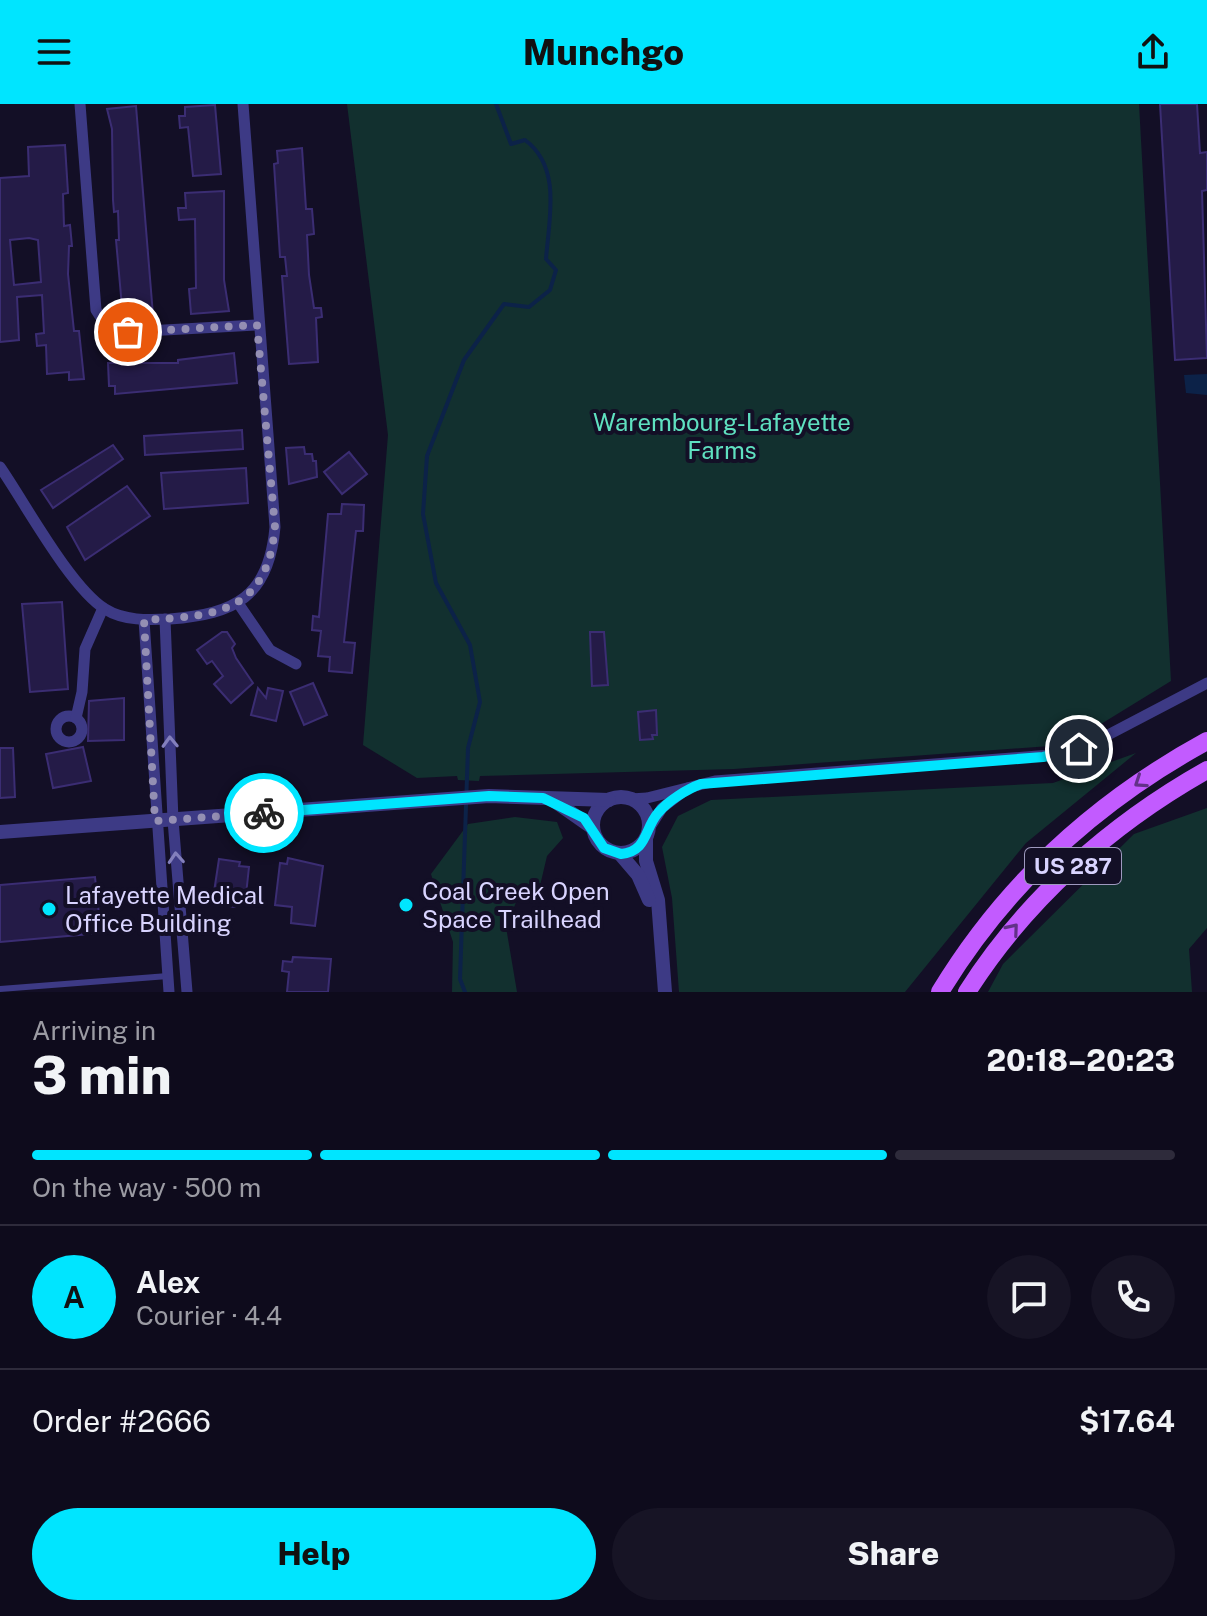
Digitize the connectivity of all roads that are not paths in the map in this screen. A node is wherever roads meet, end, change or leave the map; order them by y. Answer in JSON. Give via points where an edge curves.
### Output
{"nodes":[{"id":1,"x":80,"y":104,"type":"edge"},
{"id":2,"x":243,"y":104,"type":"edge"},
{"id":3,"x":257,"y":325,"type":"junction"},
{"id":4,"x":0,"y":467,"type":"edge"},
{"id":5,"x":238,"y":603,"type":"junction"},
{"id":6,"x":103,"y":608,"type":"junction"},
{"id":7,"x":165,"y":619,"type":"junction"},
{"id":8,"x":144,"y":620,"type":"junction"},
{"id":9,"x":296,"y":664,"type":"dead end"},
{"id":10,"x":1207,"y":683,"type":"edge"},
{"id":11,"x":76,"y":718,"type":"dead end"},
{"id":12,"x":1207,"y":741,"type":"edge"},
{"id":13,"x":1207,"y":770,"type":"edge"},
{"id":14,"x":688,"y":788,"type":"junction"},
{"id":15,"x":553,"y":799,"type":"junction"},
{"id":16,"x":631,"y":799,"type":"junction"},
{"id":17,"x":609,"y":800,"type":"junction"},
{"id":18,"x":173,"y":820,"type":"junction"},
{"id":19,"x":155,"y":821,"type":"junction"},
{"id":20,"x":593,"y":828,"type":"junction"},
{"id":21,"x":0,"y":832,"type":"edge"},
{"id":22,"x":648,"y":832,"type":"junction"},
{"id":23,"x":620,"y":854,"type":"junction"},
{"id":24,"x":660,"y":935,"type":"junction"},
{"id":25,"x":168,"y":976,"type":"junction"},
{"id":26,"x":0,"y":989,"type":"edge"},
{"id":27,"x":169,"y":992,"type":"edge"},
{"id":28,"x":187,"y":992,"type":"edge"},
{"id":29,"x":665,"y":992,"type":"edge"},
{"id":30,"x":940,"y":992,"type":"edge"},
{"id":31,"x":967,"y":992,"type":"edge"}],
"edges":[{"from":1,"to":3,"type":"street","via":[[96,310],[107,327],[128,332]]},
{"from":2,"to":3,"type":"street"},
{"from":3,"to":5,"type":"street","via":[[275,527],[264,576]]},
{"from":4,"to":6,"type":"street","via":[[82,589]]},
{"from":5,"to":7,"type":"street","via":[[207,616]]},
{"from":5,"to":9,"type":"street","via":[[270,650]]},
{"from":6,"to":8,"type":"street"},
{"from":6,"to":11,"type":"street","via":[[85,649]]},
{"from":7,"to":8,"type":"street"},
{"from":18,"to":7,"type":"street","one_way":true},
{"from":8,"to":19,"type":"street"},
{"from":10,"to":14,"type":"street","via":[[1063,754],[715,781]]},
{"from":12,"to":30,"type":"main road","number":"US 287","one_way":true,"via":[[1112,801],[1044,859],[972,940]]},
{"from":31,"to":13,"type":"main road","number":"US 287","one_way":true,"via":[[1004,940],[1070,869],[1128,821]]},
{"from":14,"to":16,"type":"street"},
{"from":14,"to":22,"type":"street","via":[[662,808]]},
{"from":15,"to":17,"type":"street"},
{"from":15,"to":18,"type":"street","via":[[489,796]]},
{"from":15,"to":20,"type":"street"},
{"from":16,"to":17,"type":"street"},
{"from":16,"to":22,"type":"street","via":[[644,809]]},
{"from":17,"to":20,"type":"street","via":[[597,812]]},
{"from":18,"to":19,"type":"street"},
{"from":28,"to":18,"type":"street","one_way":true},
{"from":19,"to":21,"type":"street"},
{"from":19,"to":25,"type":"street"},
{"from":20,"to":23,"type":"street","via":[[600,844]]},
{"from":22,"to":23,"type":"street","via":[[633,851]]},
{"from":22,"to":24,"type":"street","via":[[646,861],[658,900]]},
{"from":23,"to":24,"type":"street","via":[[638,875]]},
{"from":24,"to":29,"type":"street"},
{"from":25,"to":26,"type":"lane"},
{"from":25,"to":27,"type":"street"}]}
